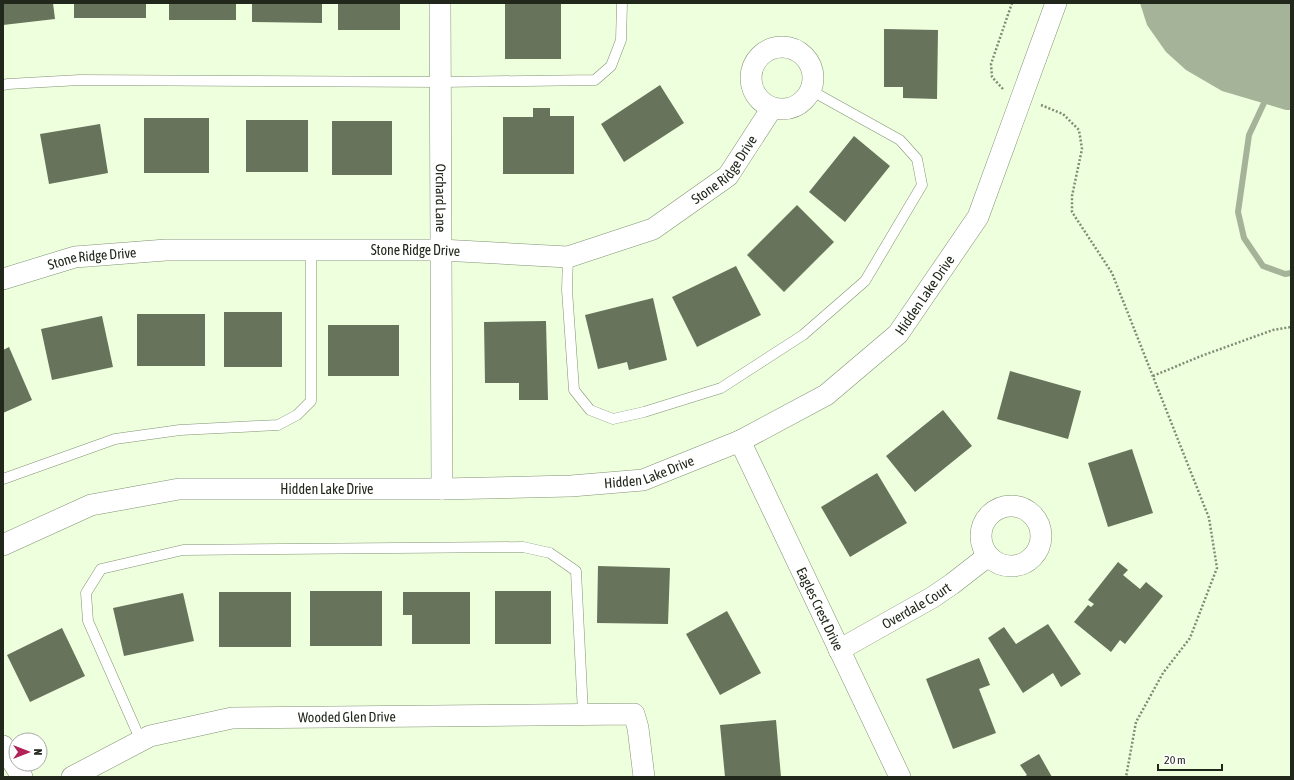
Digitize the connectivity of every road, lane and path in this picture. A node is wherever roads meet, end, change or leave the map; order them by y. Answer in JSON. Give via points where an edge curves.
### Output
{"nodes":[{"id":1,"x":440,"y":3,"type":"edge"},
{"id":2,"x":622,"y":3,"type":"edge"},
{"id":3,"x":1012,"y":3,"type":"edge"},
{"id":4,"x":1056,"y":3,"type":"edge"},
{"id":5,"x":441,"y":82,"type":"junction"},
{"id":6,"x":3,"y":85,"type":"edge"},
{"id":7,"x":810,"y":90,"type":"junction"},
{"id":8,"x":1022,"y":96,"type":"junction"},
{"id":9,"x":772,"y":108,"type":"junction"},
{"id":10,"x":311,"y":250,"type":"junction"},
{"id":11,"x":441,"y":250,"type":"junction"},
{"id":12,"x":568,"y":257,"type":"junction"},
{"id":13,"x":3,"y":279,"type":"edge"},
{"id":14,"x":1291,"y":328,"type":"edge"},
{"id":15,"x":1153,"y":376,"type":"junction"},
{"id":16,"x":740,"y":441,"type":"junction"},
{"id":17,"x":3,"y":479,"type":"edge"},
{"id":18,"x":442,"y":489,"type":"junction"},
{"id":19,"x":3,"y":545,"type":"edge"},
{"id":20,"x":988,"y":556,"type":"dead end"},
{"id":21,"x":839,"y":650,"type":"junction"},
{"id":22,"x":583,"y":714,"type":"junction"},
{"id":23,"x":141,"y":741,"type":"junction"},
{"id":24,"x":3,"y":746,"type":"edge"},
{"id":25,"x":22,"y":777,"type":"edge"},
{"id":26,"x":72,"y":777,"type":"edge"},
{"id":27,"x":644,"y":777,"type":"edge"},
{"id":28,"x":900,"y":777,"type":"edge"},
{"id":29,"x":1126,"y":777,"type":"edge"}],
"edges":[{"from":1,"to":5,"type":"street","name":"Orchard Lane"},
{"from":2,"to":5,"type":"lane","via":[[621,40],[611,66],[595,80]]},
{"from":3,"to":8,"type":"path","via":[[991,64],[992,77],[1002,88]]},
{"from":4,"to":8,"type":"street","name":"Hidden Lake Drive"},
{"from":5,"to":6,"type":"lane","via":[[80,80]]},
{"from":5,"to":11,"type":"street","name":"Orchard Lane"},
{"from":7,"to":9,"type":"street","via":[[806,98],[791,108]]},
{"from":7,"to":9,"type":"street","via":[[813,79],[811,69],[799,52],[779,47],[768,50],[754,65],[751,86],[763,103]]},
{"from":7,"to":12,"type":"lane","via":[[900,140],[917,159],[922,185],[865,281],[803,335],[721,388],[613,419],[590,410],[574,390],[567,290]]},
{"from":8,"to":15,"type":"path","via":[[1063,114],[1079,130],[1082,149],[1072,196],[1072,212],[1112,273]]},
{"from":8,"to":16,"type":"street","name":"Hidden Lake Drive","via":[[978,216],[898,334],[826,395]]},
{"from":9,"to":12,"type":"street","name":"Stone Ridge Drive","via":[[728,176],[653,229]]},
{"from":10,"to":11,"type":"street","name":"Stone Ridge Drive"},
{"from":10,"to":13,"type":"street","name":"Stone Ridge Drive","via":[[166,250],[75,257]]},
{"from":10,"to":17,"type":"lane","via":[[311,401],[297,415],[278,425],[180,430],[115,440]]},
{"from":11,"to":12,"type":"street","name":"Stone Ridge Drive"},
{"from":11,"to":18,"type":"street","name":"Orchard Lane"},
{"from":14,"to":15,"type":"path","via":[[1273,330]]},
{"from":15,"to":29,"type":"path","via":[[1209,518],[1217,568],[1190,638],[1163,674],[1136,722]]},
{"from":16,"to":18,"type":"street","name":"Hidden Lake Drive","via":[[643,480],[571,486]]},
{"from":16,"to":21,"type":"street","name":"Eagles Crest Drive"},
{"from":18,"to":19,"type":"street","name":"Hidden Lake Drive","via":[[179,489],[91,505]]},
{"from":20,"to":21,"type":"street","name":"Overdale Court","via":[[933,597]]},
{"from":21,"to":28,"type":"street","name":"Eagles Crest Drive"},
{"from":22,"to":23,"type":"street","name":"Wooded Glen Drive","via":[[232,718],[150,736]]},
{"from":22,"to":23,"type":"lane","via":[[576,571],[550,553],[524,547],[183,550],[101,569],[86,593],[88,621]]},
{"from":22,"to":27,"type":"street","name":"Wooded Glen Drive","via":[[634,714]]},
{"from":23,"to":26,"type":"street","name":"Wooded Glen Drive"},
{"from":24,"to":25,"type":"street"}]}
